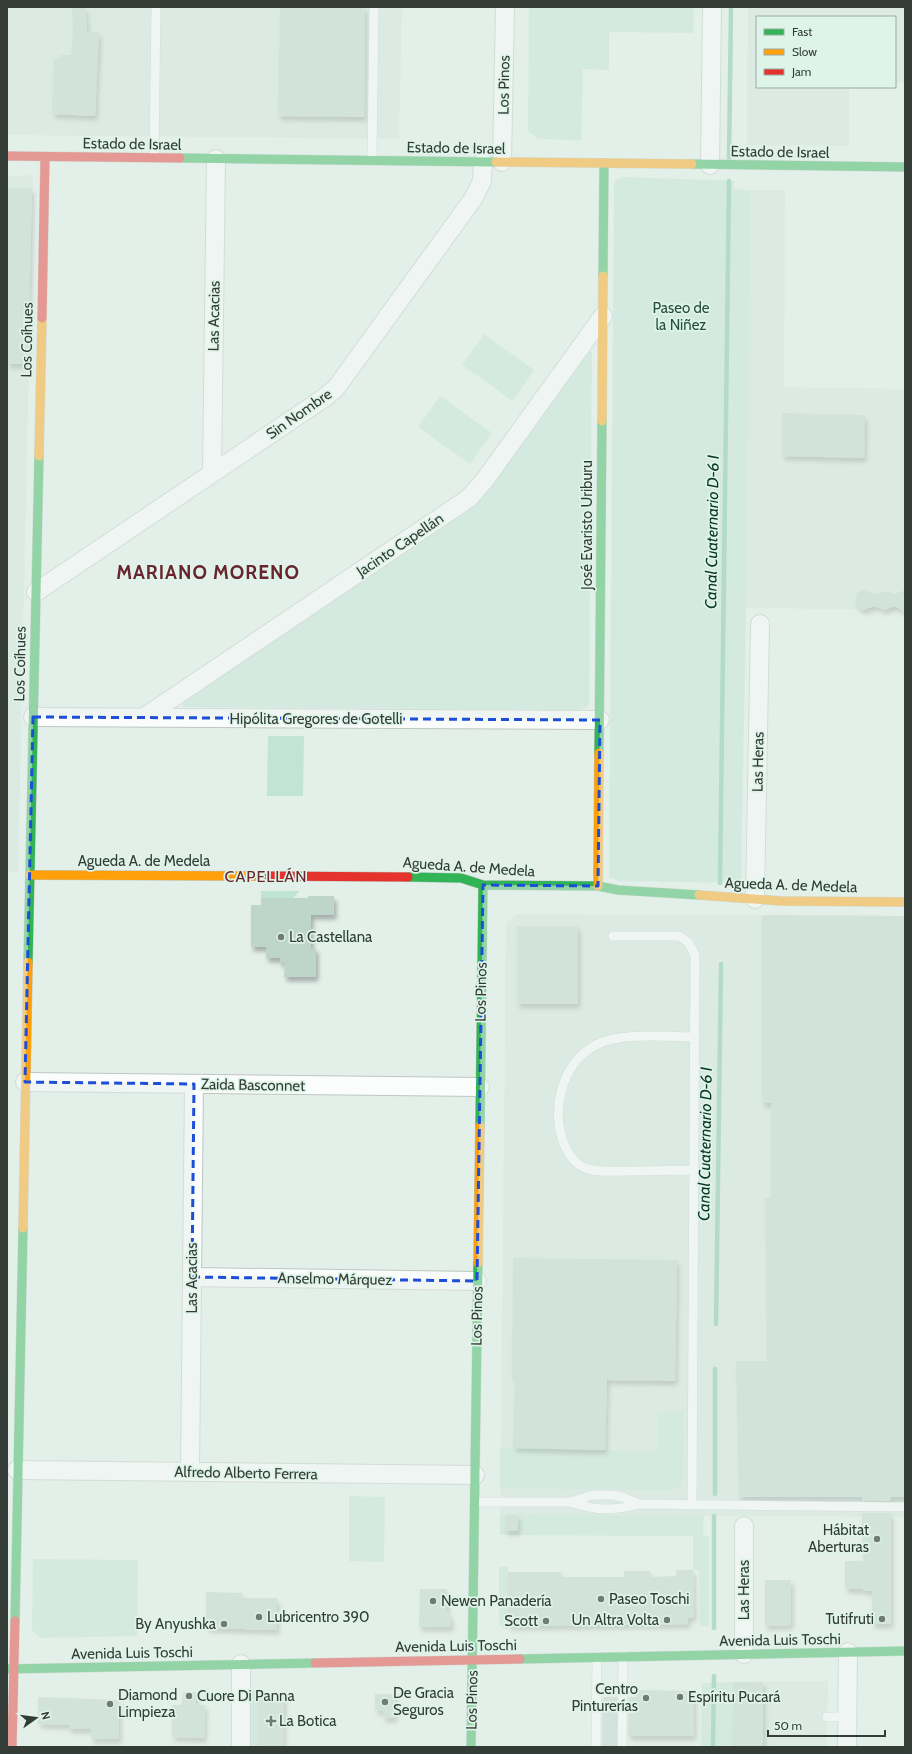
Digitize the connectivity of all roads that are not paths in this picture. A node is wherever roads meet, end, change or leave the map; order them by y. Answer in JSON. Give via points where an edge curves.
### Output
{"nodes":[{"id":1,"x":156,"y":7,"type":"edge"},
{"id":2,"x":374,"y":7,"type":"edge"},
{"id":3,"x":505,"y":7,"type":"edge"},
{"id":4,"x":712,"y":7,"type":"edge"},
{"id":5,"x":7,"y":156,"type":"edge"},
{"id":6,"x":45,"y":157,"type":"junction"},
{"id":7,"x":154,"y":158,"type":"junction"},
{"id":8,"x":216,"y":159,"type":"junction"},
{"id":9,"x":372,"y":161,"type":"junction"},
{"id":10,"x":483,"y":162,"type":"junction"},
{"id":11,"x":502,"y":162,"type":"junction"},
{"id":12,"x":604,"y":163,"type":"junction"},
{"id":13,"x":710,"y":165,"type":"junction"},
{"id":14,"x":905,"y":167,"type":"edge"},
{"id":15,"x":603,"y":316,"type":"junction"},
{"id":16,"x":212,"y":473,"type":"junction"},
{"id":17,"x":36,"y":592,"type":"junction"},
{"id":18,"x":760,"y":624,"type":"dead end"},
{"id":19,"x":33,"y":717,"type":"junction"},
{"id":20,"x":143,"y":718,"type":"junction"},
{"id":21,"x":600,"y":720,"type":"junction"},
{"id":22,"x":30,"y":875,"type":"junction"},
{"id":23,"x":483,"y":885,"type":"junction"},
{"id":24,"x":598,"y":886,"type":"junction"},
{"id":25,"x":755,"y":899,"type":"junction"},
{"id":26,"x":905,"y":902,"type":"edge"},
{"id":27,"x":613,"y":936,"type":"dead end"},
{"id":28,"x":695,"y":1037,"type":"junction"},
{"id":29,"x":25,"y":1082,"type":"junction"},
{"id":30,"x":194,"y":1084,"type":"junction"},
{"id":31,"x":480,"y":1087,"type":"junction"},
{"id":32,"x":694,"y":1170,"type":"junction"},
{"id":33,"x":192,"y":1277,"type":"junction"},
{"id":34,"x":14,"y":1278,"type":"edge"},
{"id":35,"x":477,"y":1281,"type":"junction"},
{"id":36,"x":17,"y":1470,"type":"junction"},
{"id":37,"x":190,"y":1472,"type":"junction"},
{"id":38,"x":475,"y":1475,"type":"junction"},
{"id":39,"x":474,"y":1502,"type":"junction"},
{"id":40,"x":570,"y":1502,"type":"junction"},
{"id":41,"x":640,"y":1504,"type":"junction"},
{"id":42,"x":692,"y":1504,"type":"junction"},
{"id":43,"x":905,"y":1507,"type":"edge"},
{"id":44,"x":744,"y":1526,"type":"dead end"},
{"id":45,"x":905,"y":1651,"type":"edge"},
{"id":46,"x":848,"y":1652,"type":"junction"},
{"id":47,"x":744,"y":1654,"type":"junction"},
{"id":48,"x":623,"y":1656,"type":"junction"},
{"id":49,"x":597,"y":1657,"type":"junction"},
{"id":50,"x":472,"y":1659,"type":"junction"},
{"id":51,"x":241,"y":1664,"type":"junction"},
{"id":52,"x":10,"y":1669,"type":"edge"},
{"id":53,"x":827,"y":1717,"type":"dead end"},
{"id":54,"x":847,"y":1717,"type":"junction"},
{"id":55,"x":12,"y":1747,"type":"edge"},
{"id":56,"x":240,"y":1747,"type":"edge"},
{"id":57,"x":471,"y":1747,"type":"edge"},
{"id":58,"x":596,"y":1747,"type":"edge"},
{"id":59,"x":622,"y":1747,"type":"edge"},
{"id":60,"x":847,"y":1747,"type":"edge"}],
"edges":[{"from":1,"to":7,"type":"lane"},
{"from":2,"to":9,"type":"lane"},
{"from":3,"to":11,"type":"street","name":"Los Pinos"},
{"from":4,"to":13,"type":"street"},
{"from":5,"to":6,"type":"street","name":"Estado de Israel"},
{"from":6,"to":7,"type":"street","name":"Estado de Israel"},
{"from":6,"to":17,"type":"street","name":"Los Coíhues"},
{"from":7,"to":8,"type":"street","name":"Estado de Israel"},
{"from":8,"to":9,"type":"street","name":"Estado de Israel"},
{"from":8,"to":16,"type":"street","name":"Las Acacias"},
{"from":9,"to":10,"type":"street","name":"Estado de Israel"},
{"from":10,"to":11,"type":"street","name":"Estado de Israel"},
{"from":10,"to":16,"type":"street","name":"Sin Nombre","via":[[482,181],[473,200],[341,382],[324,398]]},
{"from":11,"to":12,"type":"street","name":"Estado de Israel"},
{"from":12,"to":13,"type":"street","name":"Estado de Israel"},
{"from":12,"to":15,"type":"street","name":"José Evaristo Uriburu"},
{"from":13,"to":14,"type":"street","name":"Estado de Israel"},
{"from":15,"to":20,"type":"street","name":"Jacinto Capellán","via":[[469,498]]},
{"from":15,"to":21,"type":"street","name":"José Evaristo Uriburu"},
{"from":16,"to":17,"type":"street","name":"Sin Nombre"},
{"from":17,"to":19,"type":"street","name":"Los Coíhues"},
{"from":18,"to":25,"type":"street","name":"Las Heras"},
{"from":19,"to":20,"type":"street","name":"Hipólita Gregores de Gotelli"},
{"from":19,"to":22,"type":"street","name":"Los Coíhues"},
{"from":20,"to":21,"type":"street","name":"Hipólita Gregores de Gotelli"},
{"from":21,"to":24,"type":"street","name":"José Evaristo Uriburu"},
{"from":22,"to":23,"type":"street","name":"Agueda A. de Medela","via":[[450,877]]},
{"from":22,"to":29,"type":"street","name":"Los Coíhues"},
{"from":23,"to":24,"type":"street","name":"Agueda A. de Medela"},
{"from":23,"to":31,"type":"street","name":"Los Pinos"},
{"from":24,"to":25,"type":"street","name":"Agueda A. de Medela","via":[[618,890]]},
{"from":25,"to":26,"type":"street","name":"Agueda A. de Medela"},
{"from":27,"to":28,"type":"lane","via":[[674,936],[683,938],[691,946],[695,961]]},
{"from":28,"to":32,"type":"lane"},
{"from":28,"to":32,"type":"lane","via":[[622,1038],[594,1045],[576,1061],[564,1082],[558,1120],[568,1153],[583,1167],[603,1171]]},
{"from":29,"to":30,"type":"street","name":"Zaida Basconnet"},
{"from":29,"to":34,"type":"street","name":"Los Coíhues"},
{"from":30,"to":31,"type":"street","name":"Zaida Basconnet"},
{"from":30,"to":33,"type":"street","name":"Las Acacias"},
{"from":31,"to":35,"type":"street","name":"Los Pinos"},
{"from":32,"to":42,"type":"lane"},
{"from":33,"to":35,"type":"street","name":"Anselmo Márquez"},
{"from":33,"to":37,"type":"street","name":"Las Acacias"},
{"from":34,"to":36,"type":"street","name":"Los Coíhues"},
{"from":35,"to":38,"type":"street","name":"Los Pinos"},
{"from":36,"to":37,"type":"street","name":"Alfredo Alberto Ferrera"},
{"from":36,"to":52,"type":"street","name":"Los Coíhues"},
{"from":37,"to":38,"type":"street","name":"Alfredo Alberto Ferrera"},
{"from":38,"to":39,"type":"street","name":"Los Pinos"},
{"from":39,"to":40,"type":"lane"},
{"from":39,"to":50,"type":"street","name":"Los Pinos"},
{"from":40,"to":41,"type":"lane","via":[[606,1510],[618,1510]]},
{"from":40,"to":41,"type":"lane","via":[[594,1495],[612,1495]]},
{"from":41,"to":42,"type":"lane"},
{"from":42,"to":43,"type":"lane"},
{"from":44,"to":47,"type":"street","name":"Las Heras"},
{"from":45,"to":46,"type":"street","name":"Avenida Luis Toschi"},
{"from":46,"to":47,"type":"street","name":"Avenida Luis Toschi"},
{"from":46,"to":54,"type":"street"},
{"from":47,"to":48,"type":"street","name":"Avenida Luis Toschi"},
{"from":48,"to":49,"type":"street","name":"Avenida Luis Toschi"},
{"from":48,"to":59,"type":"lane"},
{"from":49,"to":50,"type":"street","name":"Avenida Luis Toschi"},
{"from":49,"to":58,"type":"lane"},
{"from":50,"to":51,"type":"street","name":"Avenida Luis Toschi"},
{"from":50,"to":57,"type":"street","name":"Los Pinos"},
{"from":51,"to":52,"type":"street","name":"Avenida Luis Toschi"},
{"from":51,"to":56,"type":"street"},
{"from":52,"to":55,"type":"street","name":"Los Coíhues"},
{"from":53,"to":54,"type":"lane"},
{"from":54,"to":60,"type":"street"}]}
